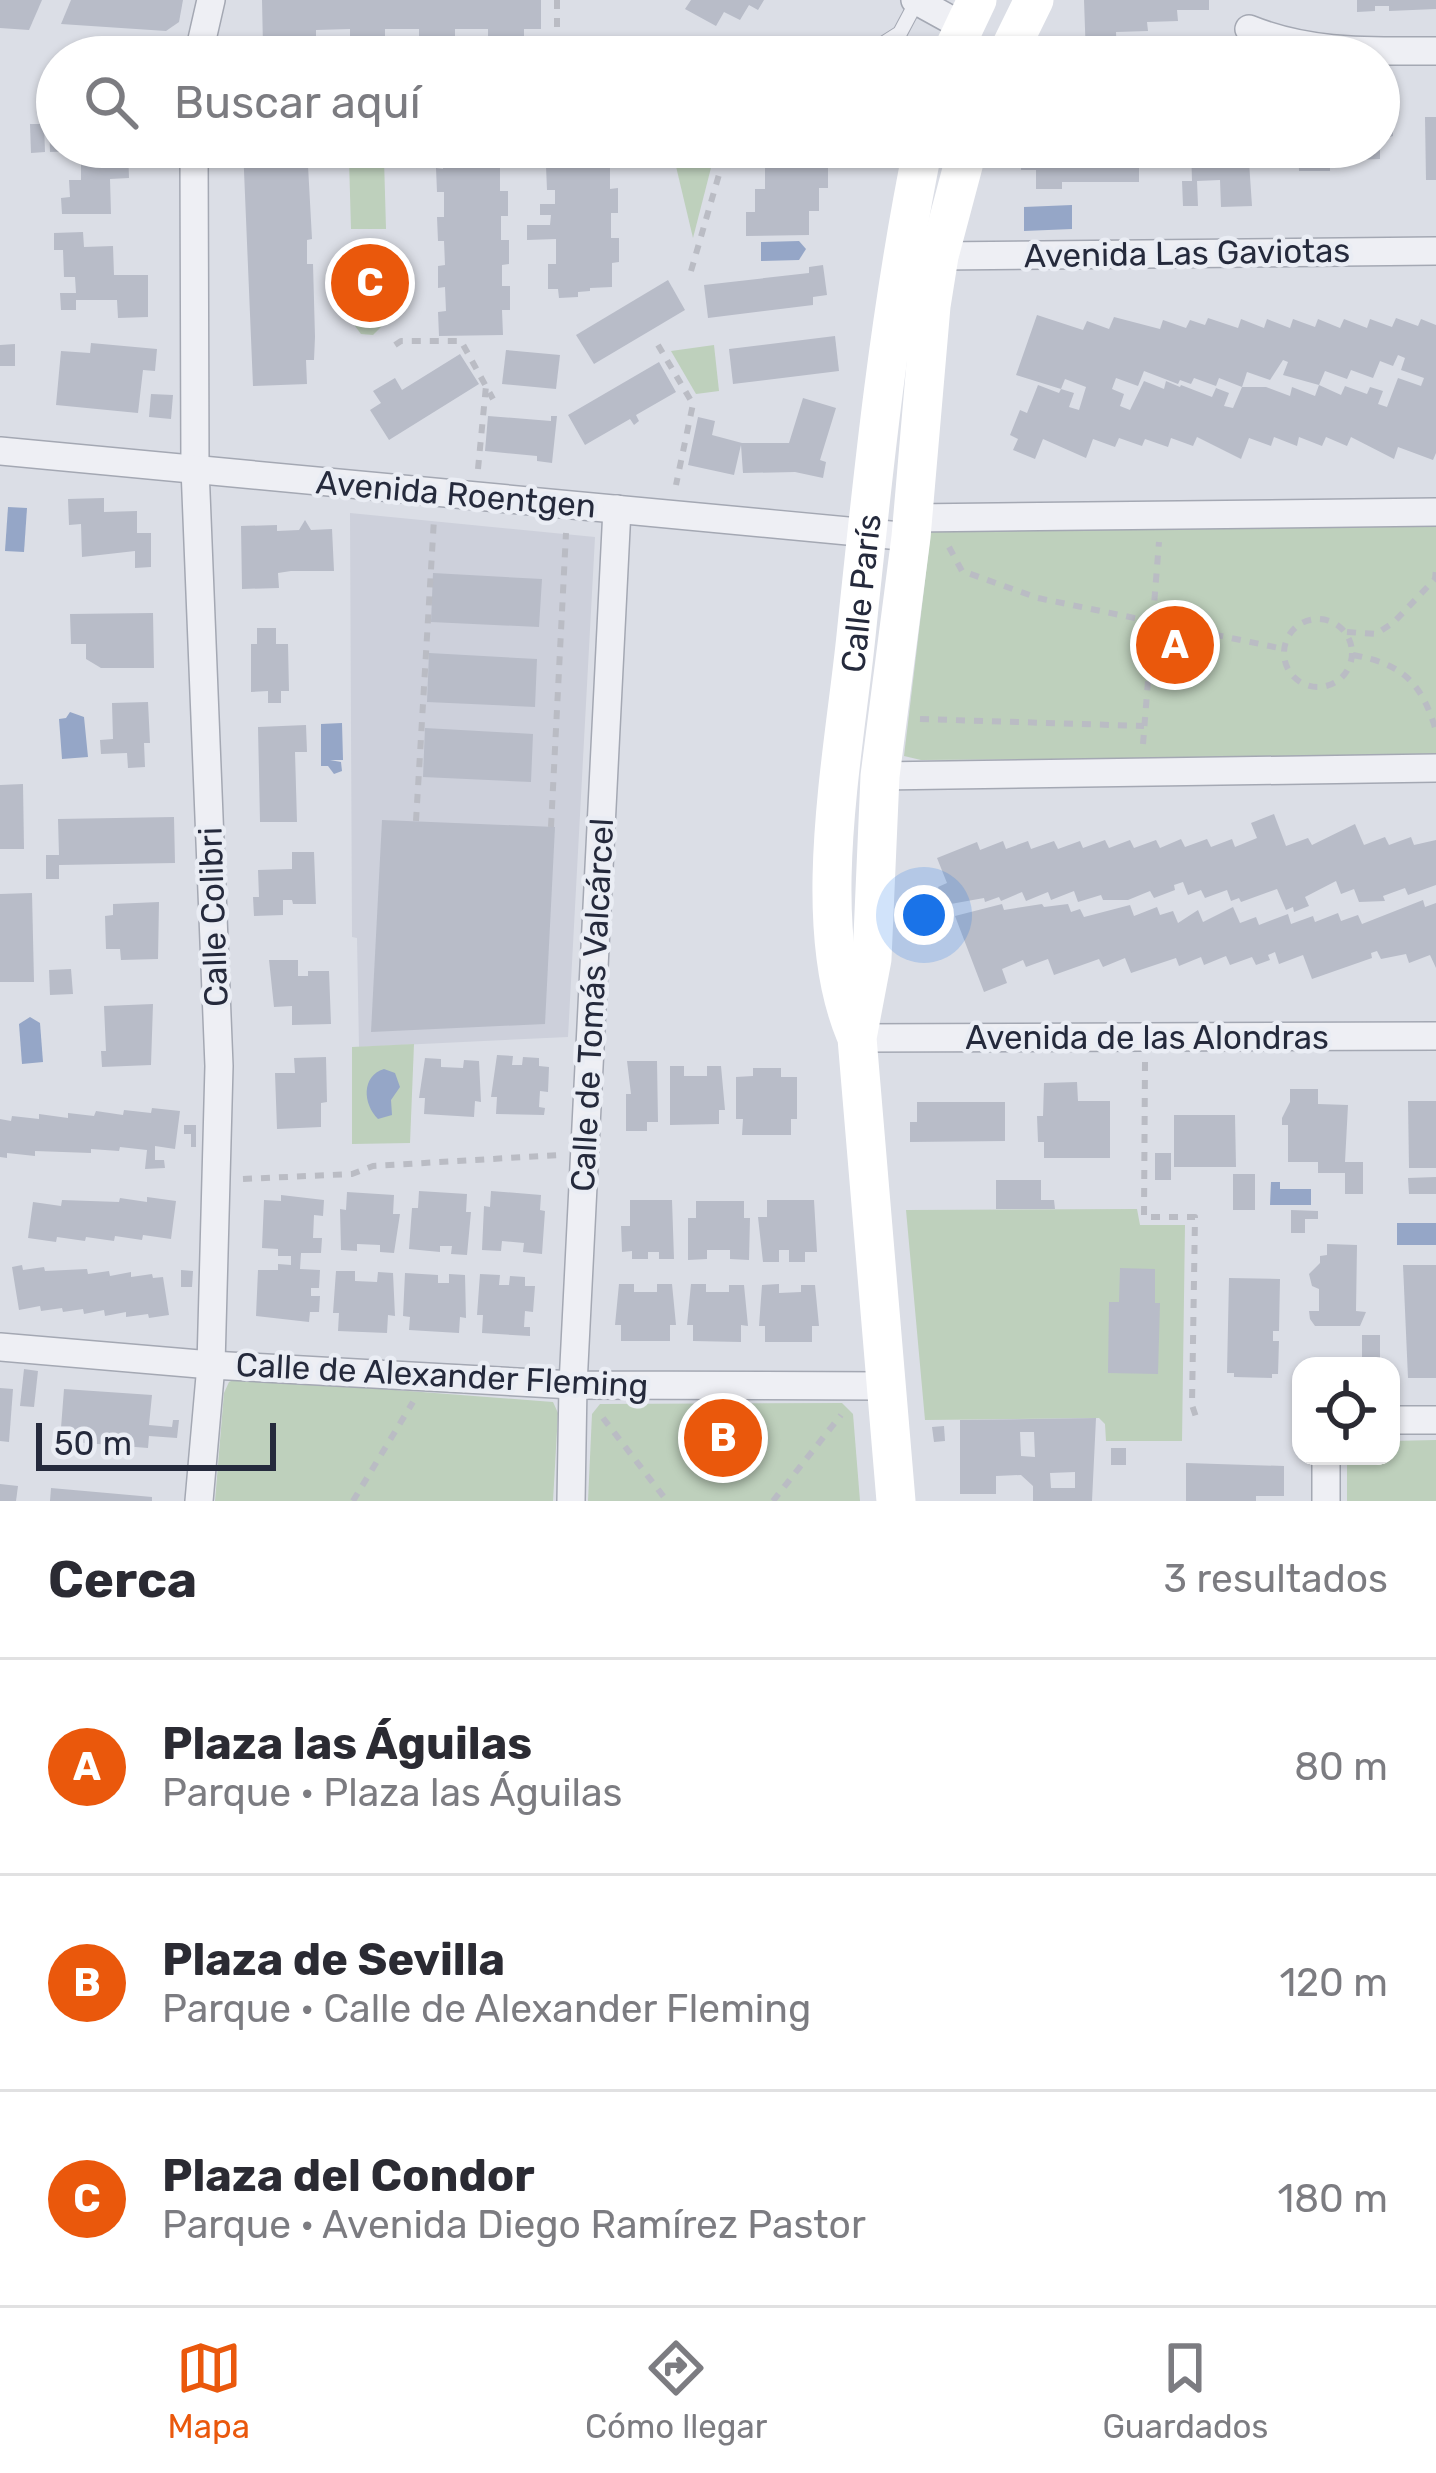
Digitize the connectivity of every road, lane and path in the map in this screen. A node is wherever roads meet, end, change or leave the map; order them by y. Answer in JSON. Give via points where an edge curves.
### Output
{"nodes":[{"id":1,"x":211,"y":0,"type":"edge"},
{"id":2,"x":556,"y":0,"type":"edge"},
{"id":3,"x":1034,"y":0,"type":"edge"},
{"id":4,"x":916,"y":1,"type":"edge"},
{"id":5,"x":964,"y":28,"type":"edge"},
{"id":6,"x":1249,"y":29,"type":"dead end"},
{"id":7,"x":202,"y":36,"type":"edge"},
{"id":8,"x":557,"y":36,"type":"edge"},
{"id":9,"x":895,"y":36,"type":"edge"},
{"id":10,"x":1017,"y":36,"type":"edge"},
{"id":11,"x":1266,"y":36,"type":"edge"},
{"id":12,"x":1400,"y":51,"type":"edge"},
{"id":13,"x":1436,"y":51,"type":"edge"},
{"id":14,"x":194,"y":168,"type":"edge"},
{"id":15,"x":720,"y":168,"type":"edge"},
{"id":16,"x":922,"y":168,"type":"edge"},
{"id":17,"x":959,"y":168,"type":"edge"},
{"id":18,"x":1436,"y":251,"type":"edge"},
{"id":19,"x":920,"y":256,"type":"junction"},
{"id":20,"x":691,"y":271,"type":"dead end"},
{"id":21,"x":394,"y":345,"type":"dead end"},
{"id":22,"x":658,"y":345,"type":"dead end"},
{"id":23,"x":486,"y":386,"type":"junction"},
{"id":24,"x":493,"y":398,"type":"dead end"},
{"id":25,"x":0,"y":451,"type":"edge"},
{"id":26,"x":195,"y":469,"type":"junction"},
{"id":27,"x":478,"y":472,"type":"dead end"},
{"id":28,"x":675,"y":491,"type":"dead end"},
{"id":29,"x":617,"y":509,"type":"junction"},
{"id":30,"x":1436,"y":512,"type":"edge"},
{"id":31,"x":1160,"y":515,"type":"junction"},
{"id":32,"x":434,"y":516,"type":"dead end"},
{"id":33,"x":566,"y":530,"type":"dead end"},
{"id":34,"x":867,"y":533,"type":"junction"},
{"id":35,"x":924,"y":533,"type":"junction"},
{"id":36,"x":1436,"y":569,"type":"edge"},
{"id":37,"x":1154,"y":623,"type":"junction"},
{"id":38,"x":1347,"y":632,"type":"junction"},
{"id":39,"x":1284,"y":649,"type":"junction"},
{"id":40,"x":1353,"y":655,"type":"junction"},
{"id":41,"x":913,"y":719,"type":"dead end"},
{"id":42,"x":1144,"y":725,"type":"junction"},
{"id":43,"x":1436,"y":731,"type":"edge"},
{"id":44,"x":1436,"y":768,"type":"edge"},
{"id":45,"x":1141,"y":772,"type":"junction"},
{"id":46,"x":861,"y":776,"type":"junction"},
{"id":47,"x":416,"y":821,"type":"dead end"},
{"id":48,"x":551,"y":827,"type":"dead end"},
{"id":49,"x":1436,"y":1036,"type":"edge"},
{"id":50,"x":857,"y":1038,"type":"junction"},
{"id":51,"x":1145,"y":1055,"type":"dead end"},
{"id":52,"x":568,"y":1155,"type":"dead end"},
{"id":53,"x":238,"y":1179,"type":"dead end"},
{"id":54,"x":0,"y":1347,"type":"edge"},
{"id":55,"x":211,"y":1365,"type":"junction"},
{"id":56,"x":428,"y":1377,"type":"junction"},
{"id":57,"x":573,"y":1385,"type":"junction"},
{"id":58,"x":885,"y":1386,"type":"junction"},
{"id":59,"x":598,"y":1411,"type":"dead end"},
{"id":60,"x":843,"y":1412,"type":"dead end"},
{"id":61,"x":1197,"y":1420,"type":"dead end"},
{"id":62,"x":1400,"y":1420,"type":"edge"},
{"id":63,"x":1436,"y":1420,"type":"edge"},
{"id":64,"x":1326,"y":1465,"type":"edge"},
{"id":65,"x":199,"y":1501,"type":"edge"},
{"id":66,"x":352,"y":1501,"type":"edge"},
{"id":67,"x":571,"y":1501,"type":"edge"},
{"id":68,"x":667,"y":1501,"type":"edge"},
{"id":69,"x":773,"y":1501,"type":"edge"},
{"id":70,"x":896,"y":1501,"type":"edge"},
{"id":71,"x":1326,"y":1501,"type":"edge"}],
"edges":[{"from":1,"to":7,"type":"street"},
{"from":2,"to":8,"type":"path"},
{"from":3,"to":10,"type":"main road"},
{"from":4,"to":5,"type":"street"},
{"from":4,"to":9,"type":"lane"},
{"from":6,"to":11,"type":"street"},
{"from":12,"to":13,"type":"street"},
{"from":14,"to":26,"type":"street","name":"Calle Colibri"},
{"from":15,"to":20,"type":"path"},
{"from":16,"to":19,"type":"main road","name":"Calle París"},
{"from":17,"to":19,"type":"main road","name":"Calle París"},
{"from":18,"to":19,"type":"street","name":"Avenida Las Gaviotas"},
{"from":19,"to":34,"type":"main road","name":"Calle París"},
{"from":19,"to":35,"type":"main road","name":"Calle París"},
{"from":21,"to":23,"type":"path","via":[[461,341]]},
{"from":22,"to":28,"type":"path","via":[[693,404]]},
{"from":23,"to":24,"type":"path"},
{"from":23,"to":27,"type":"path"},
{"from":25,"to":26,"type":"street","name":"Avenida Roentgen"},
{"from":26,"to":29,"type":"street","name":"Avenida Roentgen"},
{"from":26,"to":55,"type":"street","name":"Calle Colibri","via":[[219,1066]]},
{"from":29,"to":34,"type":"street","name":"Avenida Roentgen"},
{"from":29,"to":57,"type":"street","name":"Calle de Tomás Valcárcel"},
{"from":30,"to":31,"type":"street","name":"Avenida Roentgen"},
{"from":31,"to":35,"type":"street","name":"Avenida Roentgen"},
{"from":31,"to":37,"type":"path"},
{"from":32,"to":47,"type":"path"},
{"from":33,"to":48,"type":"path"},
{"from":34,"to":35,"type":"street","name":"Avenida Roentgen"},
{"from":34,"to":46,"type":"main road","name":"Calle París"},
{"from":35,"to":37,"type":"path","via":[[970,576]]},
{"from":35,"to":46,"type":"main road","name":"Calle París"},
{"from":36,"to":38,"type":"path","via":[[1394,622],[1376,634]]},
{"from":37,"to":39,"type":"path"},
{"from":37,"to":42,"type":"path"},
{"from":38,"to":39,"type":"path","via":[[1329,620],[1309,620]]},
{"from":38,"to":40,"type":"path"},
{"from":39,"to":40,"type":"path","via":[[1289,672],[1320,688],[1342,678]]},
{"from":40,"to":43,"type":"path","via":[[1383,661],[1412,680]]},
{"from":41,"to":42,"type":"path"},
{"from":42,"to":45,"type":"path"},
{"from":44,"to":45,"type":"street"},
{"from":45,"to":46,"type":"street"},
{"from":46,"to":50,"type":"main road","name":"Calle París","via":[[872,959]]},
{"from":49,"to":50,"type":"street","name":"Avenida de las Alondras"},
{"from":50,"to":58,"type":"main road","name":"Calle París"},
{"from":51,"to":61,"type":"path","via":[[1144,1217],[1195,1217]]},
{"from":52,"to":53,"type":"path"},
{"from":54,"to":55,"type":"street","name":"Calle de Alexander Fleming"},
{"from":55,"to":56,"type":"street","name":"Calle de Alexander Fleming"},
{"from":55,"to":65,"type":"street","name":"Calle Colibri"},
{"from":56,"to":57,"type":"street","name":"Calle de Alexander Fleming"},
{"from":56,"to":66,"type":"path"},
{"from":57,"to":58,"type":"street","name":"Calle de Alexander Fleming"},
{"from":57,"to":67,"type":"street","name":"Calle de Tomás Valcárcel"},
{"from":58,"to":70,"type":"main road","name":"Calle París"},
{"from":59,"to":68,"type":"path"},
{"from":60,"to":69,"type":"path"},
{"from":62,"to":63,"type":"street"},
{"from":64,"to":71,"type":"street"}]}
